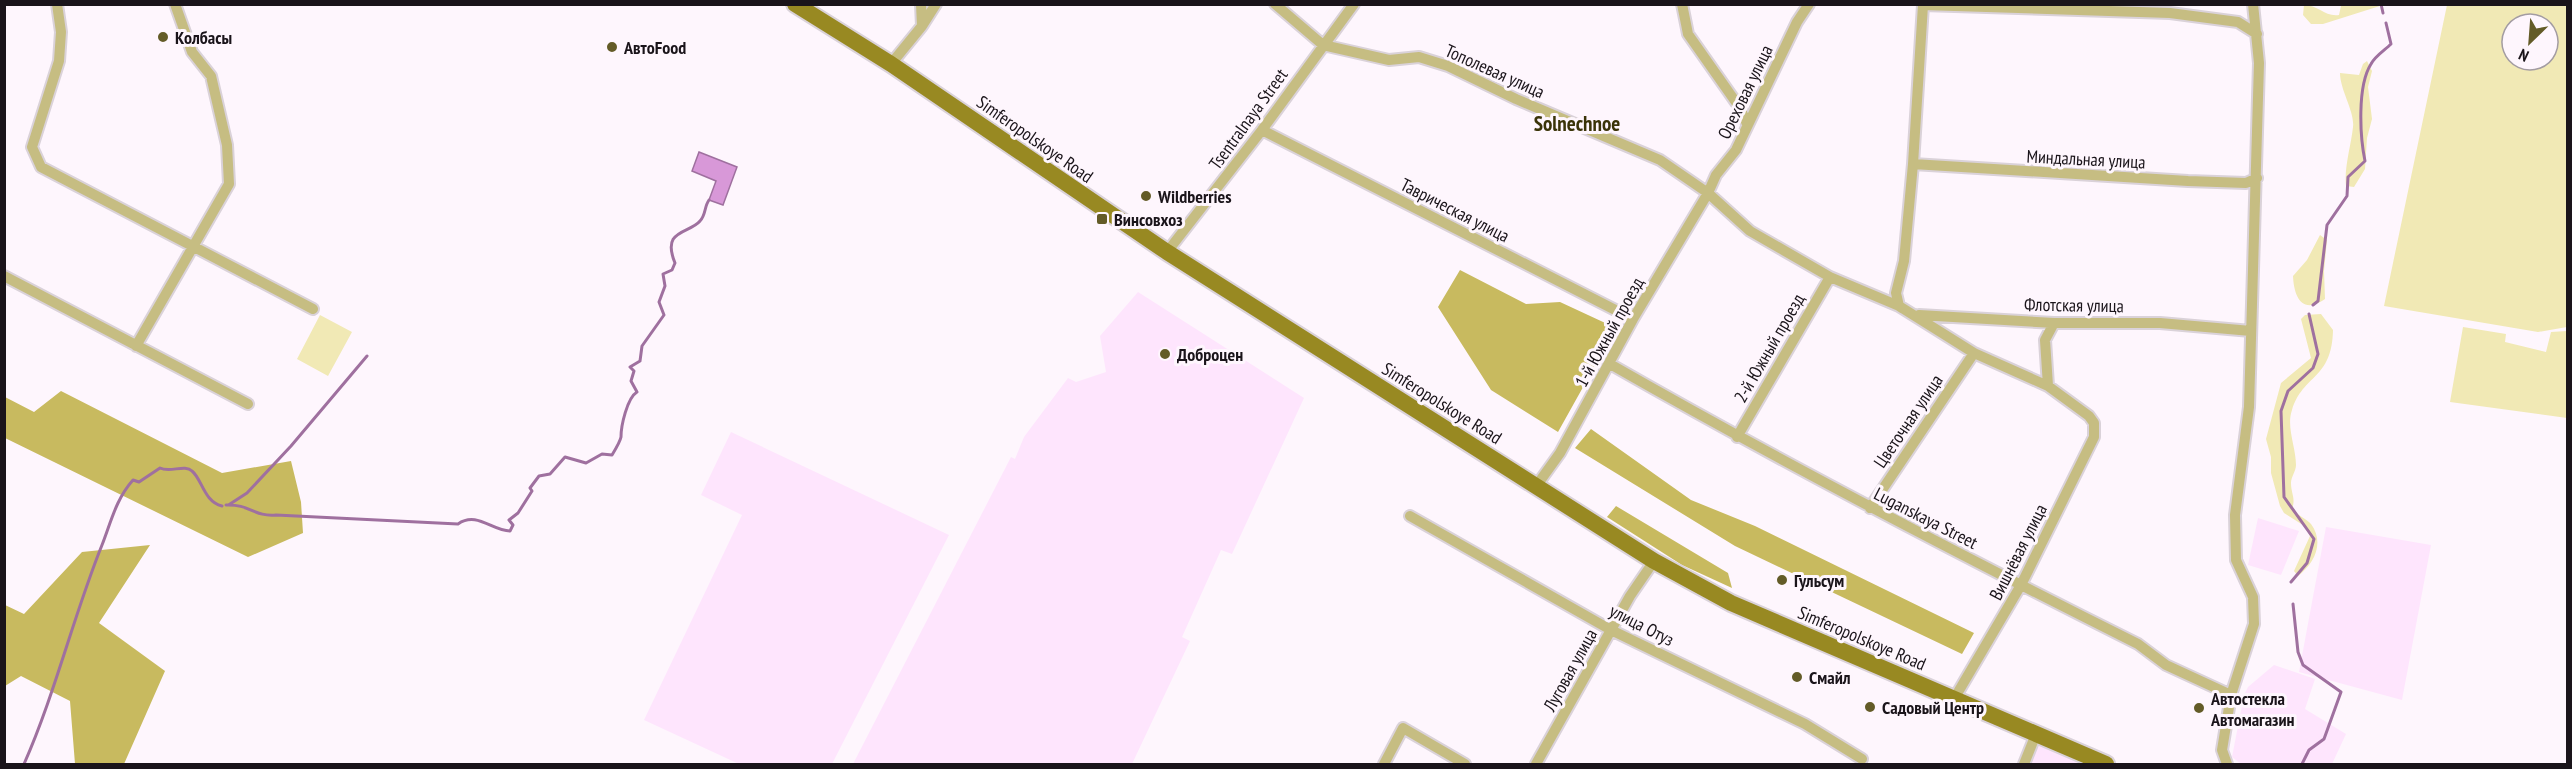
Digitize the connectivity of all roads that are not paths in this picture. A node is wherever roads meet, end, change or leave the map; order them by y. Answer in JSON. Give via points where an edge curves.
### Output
{"nodes":[{"id":1,"x":57,"y":4,"type":"edge"},
{"id":2,"x":176,"y":4,"type":"edge"},
{"id":3,"x":795,"y":4,"type":"edge"},
{"id":4,"x":921,"y":4,"type":"edge"},
{"id":5,"x":936,"y":4,"type":"edge"},
{"id":6,"x":1275,"y":4,"type":"edge"},
{"id":7,"x":1354,"y":4,"type":"edge"},
{"id":8,"x":1682,"y":4,"type":"edge"},
{"id":9,"x":1809,"y":4,"type":"edge"},
{"id":10,"x":2253,"y":4,"type":"edge"},
{"id":11,"x":1923,"y":5,"type":"edge"},
{"id":12,"x":1970,"y":5,"type":"edge"},
{"id":13,"x":922,"y":26,"type":"junction"},
{"id":14,"x":2257,"y":34,"type":"junction"},
{"id":15,"x":1323,"y":45,"type":"junction"},
{"id":16,"x":891,"y":64,"type":"junction"},
{"id":17,"x":1747,"y":123,"type":"junction"},
{"id":18,"x":1262,"y":130,"type":"junction"},
{"id":19,"x":1913,"y":164,"type":"junction"},
{"id":20,"x":2257,"y":178,"type":"junction"},
{"id":21,"x":1708,"y":193,"type":"junction"},
{"id":22,"x":193,"y":248,"type":"junction"},
{"id":23,"x":1167,"y":252,"type":"junction"},
{"id":24,"x":4,"y":276,"type":"edge"},
{"id":25,"x":1830,"y":277,"type":"junction"},
{"id":26,"x":1899,"y":306,"type":"junction"},
{"id":27,"x":313,"y":309,"type":"dead end"},
{"id":28,"x":1633,"y":319,"type":"junction"},
{"id":29,"x":2054,"y":322,"type":"junction"},
{"id":30,"x":2251,"y":331,"type":"junction"},
{"id":31,"x":136,"y":346,"type":"junction"},
{"id":32,"x":1974,"y":353,"type":"junction"},
{"id":33,"x":1610,"y":364,"type":"junction"},
{"id":34,"x":2048,"y":386,"type":"junction"},
{"id":35,"x":248,"y":404,"type":"dead end"},
{"id":36,"x":1737,"y":436,"type":"junction"},
{"id":37,"x":1537,"y":485,"type":"junction"},
{"id":38,"x":1870,"y":508,"type":"junction"},
{"id":39,"x":1410,"y":516,"type":"dead end"},
{"id":40,"x":1654,"y":561,"type":"junction"},
{"id":41,"x":2021,"y":585,"type":"junction"},
{"id":42,"x":1611,"y":630,"type":"junction"},
{"id":43,"x":2231,"y":695,"type":"junction"},
{"id":44,"x":1953,"y":699,"type":"junction"},
{"id":45,"x":2036,"y":734,"type":"junction"},
{"id":46,"x":1862,"y":759,"type":"dead end"},
{"id":47,"x":1384,"y":765,"type":"edge"},
{"id":48,"x":1465,"y":765,"type":"edge"},
{"id":49,"x":1536,"y":765,"type":"edge"},
{"id":50,"x":2024,"y":765,"type":"edge"},
{"id":51,"x":2106,"y":765,"type":"edge"},
{"id":52,"x":2227,"y":765,"type":"edge"}],
"edges":[{"from":1,"to":22,"type":"street","via":[[61,32],[59,61],[32,147],[34,157],[41,167]]},
{"from":2,"to":22,"type":"street","via":[[192,52],[211,76],[228,155],[230,184]]},
{"from":3,"to":16,"type":"main road","name":"Simferopolskoye Road"},
{"from":4,"to":13,"type":"street"},
{"from":5,"to":13,"type":"street"},
{"from":6,"to":15,"type":"street"},
{"from":7,"to":15,"type":"street","name":"Tsentralnaya Street"},
{"from":8,"to":17,"type":"street","via":[[1688,34]]},
{"from":9,"to":17,"type":"street","name":"Ореховая улица"},
{"from":10,"to":14,"type":"street"},
{"from":11,"to":12,"type":"street"},
{"from":11,"to":19,"type":"street"},
{"from":12,"to":14,"type":"street","via":[[2170,13],[2238,22]]},
{"from":13,"to":16,"type":"street"},
{"from":14,"to":20,"type":"street"},
{"from":15,"to":18,"type":"street","name":"Tsentralnaya Street"},
{"from":15,"to":21,"type":"street","name":"Тополевая улица","via":[[1389,60],[1419,57],[1448,66],[1660,160]]},
{"from":16,"to":23,"type":"main road","name":"Simferopolskoye Road"},
{"from":17,"to":21,"type":"street","name":"Ореховая улица","via":[[1736,150],[1716,175]]},
{"from":18,"to":23,"type":"street","name":"Tsentralnaya Street"},
{"from":18,"to":28,"type":"street","name":"Таврическая улица"},
{"from":19,"to":20,"type":"street","name":"Миндальная улица","via":[[2188,181],[2246,183]]},
{"from":19,"to":26,"type":"street","via":[[1904,261],[1896,293]]},
{"from":20,"to":30,"type":"street"},
{"from":21,"to":25,"type":"street","name":"Тополевая улица","via":[[1750,231]]},
{"from":21,"to":28,"type":"street","name":"1-й Южный проезд"},
{"from":22,"to":27,"type":"street"},
{"from":22,"to":31,"type":"street"},
{"from":23,"to":37,"type":"main road","name":"Simferopolskoye Road"},
{"from":24,"to":31,"type":"street"},
{"from":25,"to":26,"type":"street","name":"Тополевая улица"},
{"from":25,"to":36,"type":"street","name":"2-й Южный проезд"},
{"from":26,"to":29,"type":"street","name":"Флотская улица","via":[[1923,317]]},
{"from":26,"to":32,"type":"street"},
{"from":28,"to":33,"type":"street","name":"1-й Южный проезд"},
{"from":29,"to":30,"type":"street","name":"Флотская улица","via":[[2160,323]]},
{"from":29,"to":34,"type":"street","via":[[2045,340]]},
{"from":30,"to":43,"type":"street","via":[[2249,407],[2235,515],[2236,560],[2253,597],[2254,624]]},
{"from":31,"to":35,"type":"street"},
{"from":32,"to":34,"type":"street"},
{"from":32,"to":38,"type":"street","name":"Цветочная улица"},
{"from":33,"to":36,"type":"street","name":"Luganskaya Street"},
{"from":33,"to":37,"type":"street","name":"1-й Южный проезд","via":[[1560,453]]},
{"from":34,"to":41,"type":"street","name":"Вишнёвая улица","via":[[2089,416],[2094,423],[2094,437]]},
{"from":36,"to":38,"type":"street","name":"Luganskaya Street"},
{"from":37,"to":40,"type":"main road","name":"Simferopolskoye Road"},
{"from":38,"to":41,"type":"street","name":"Luganskaya Street"},
{"from":39,"to":42,"type":"street","name":"улица Отуз"},
{"from":40,"to":42,"type":"street","name":"Луговая улица"},
{"from":40,"to":44,"type":"main road","name":"Simferopolskoye Road","via":[[1731,603]]},
{"from":41,"to":43,"type":"street","name":"Luganskaya Street","via":[[2139,645],[2166,665]]},
{"from":41,"to":44,"type":"street","name":"Вишнёвая улица"},
{"from":42,"to":46,"type":"street","name":"улица Отуз","via":[[1805,724]]},
{"from":42,"to":49,"type":"street","name":"Луговая улица"},
{"from":43,"to":52,"type":"street","via":[[2222,750]]},
{"from":44,"to":45,"type":"main road","name":"Simferopolskoye Road"},
{"from":45,"to":50,"type":"street"},
{"from":45,"to":51,"type":"main road","name":"Simferopolskoye Road"},
{"from":47,"to":48,"type":"street","via":[[1403,728]]}]}
